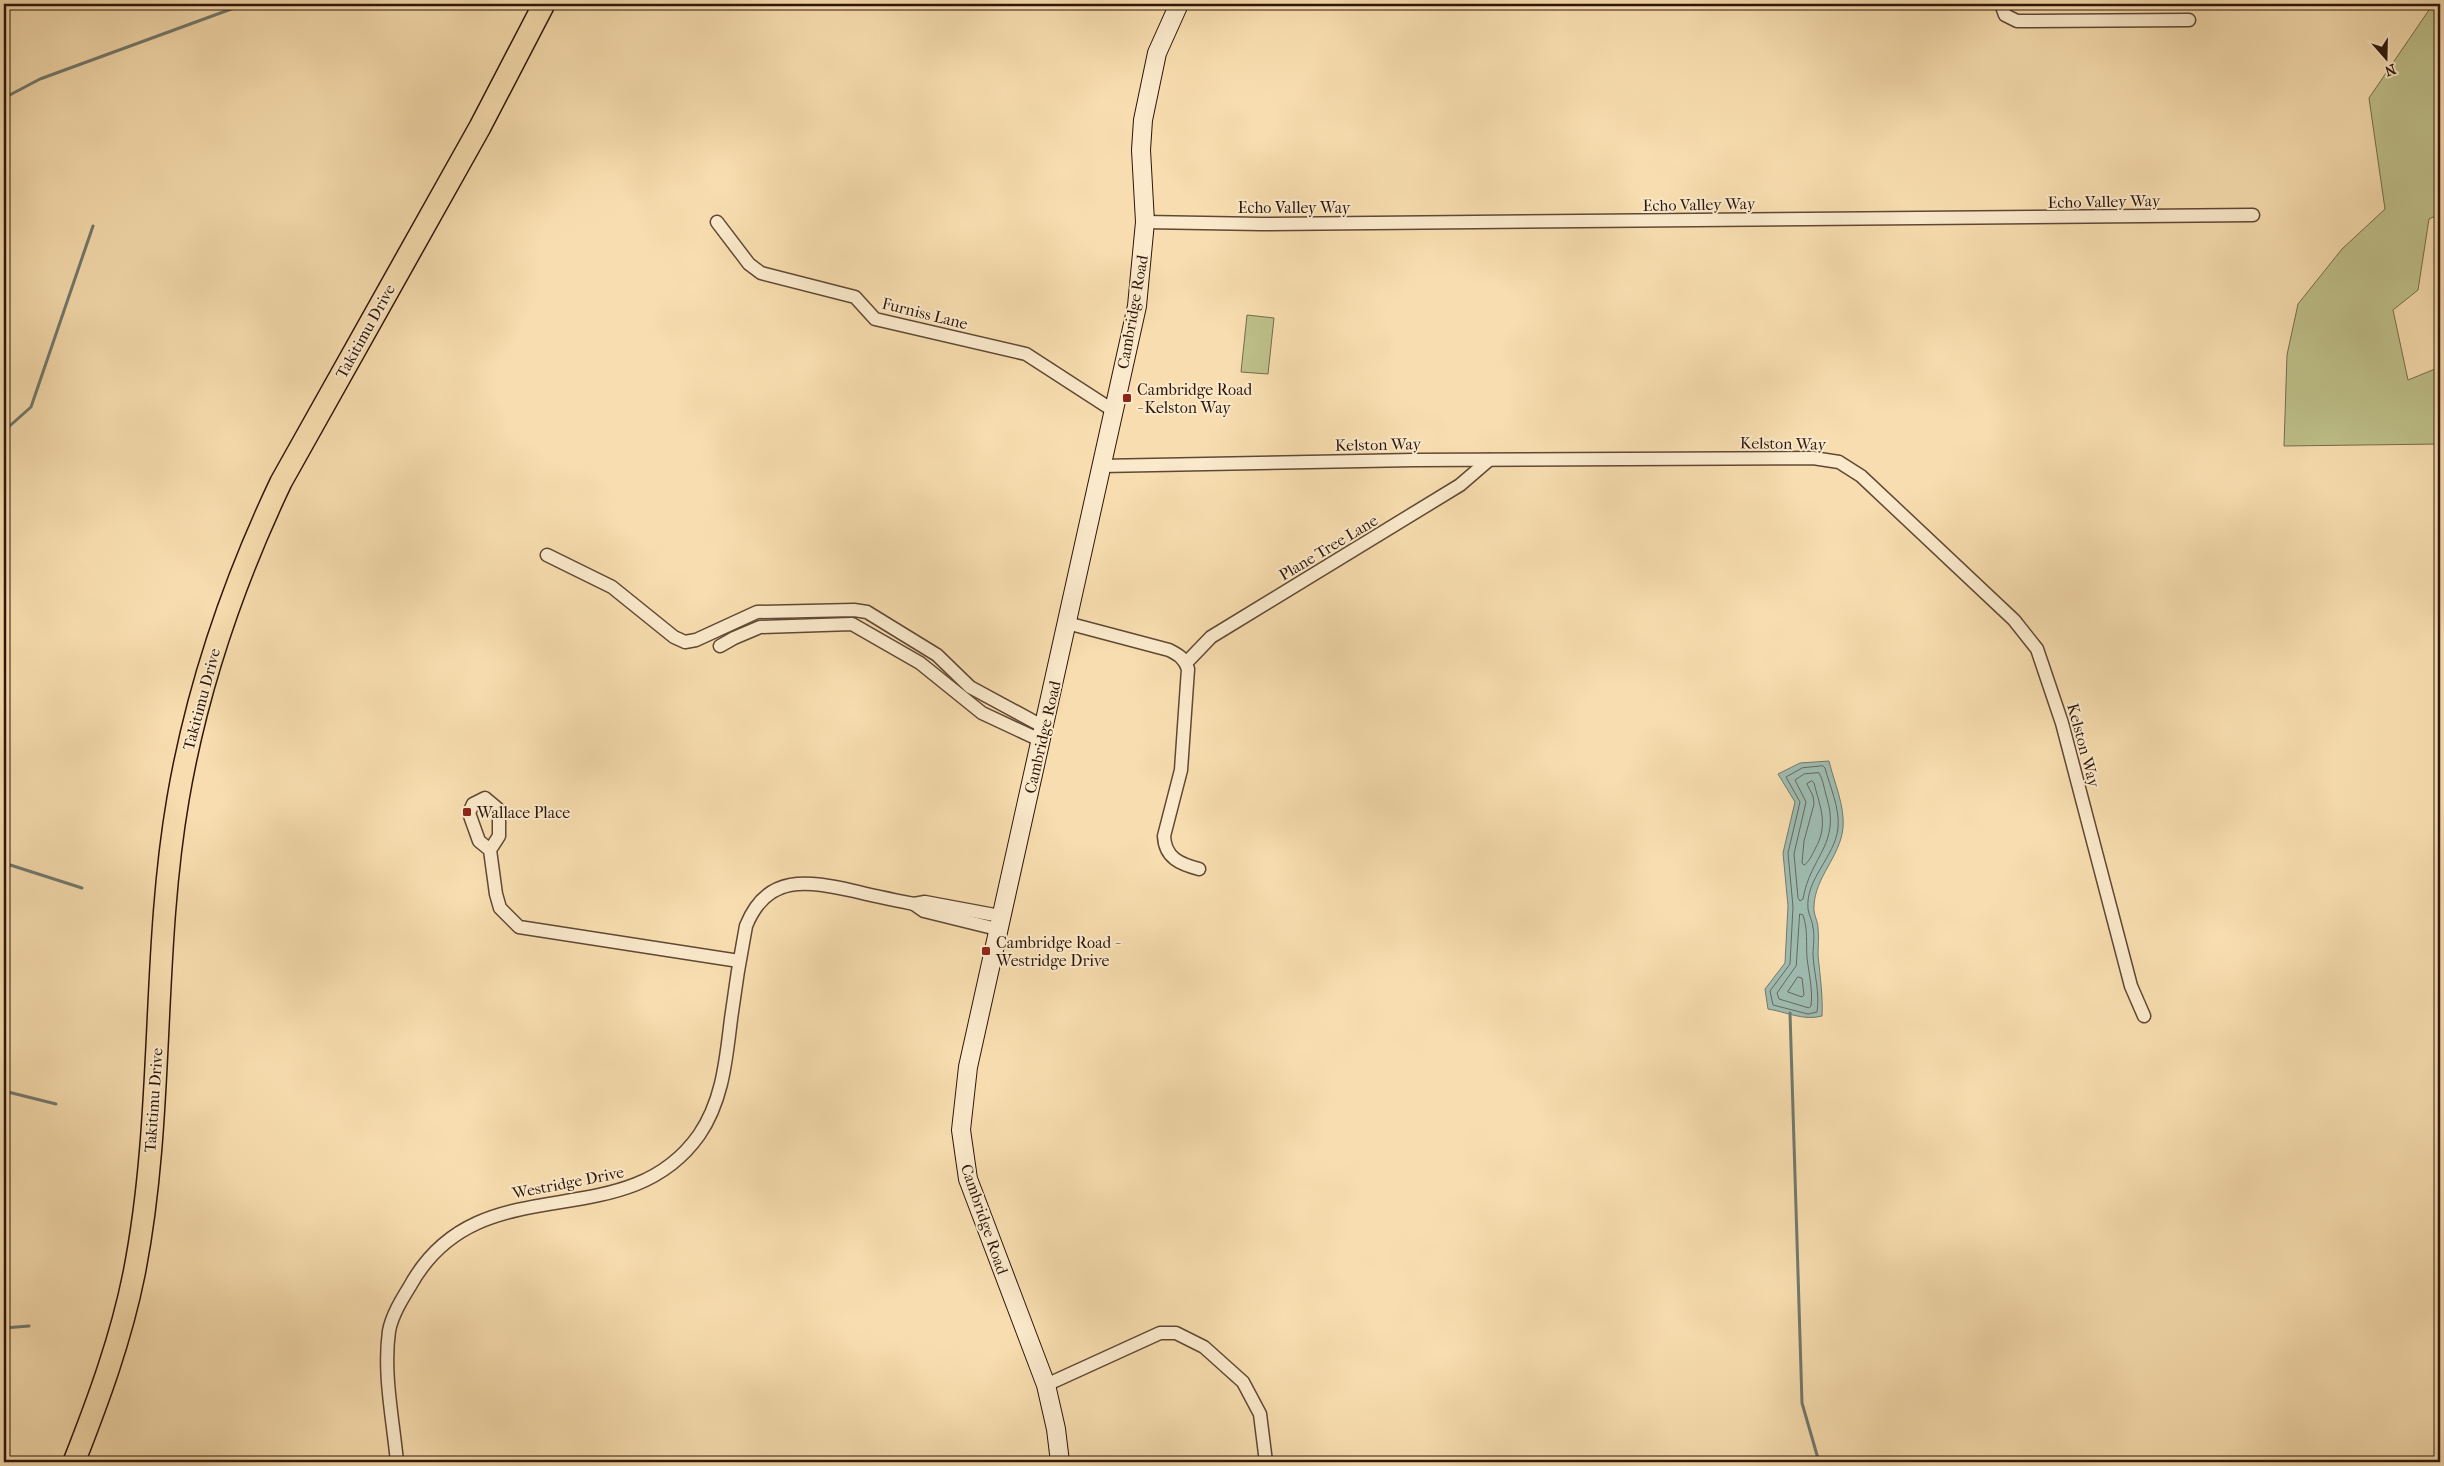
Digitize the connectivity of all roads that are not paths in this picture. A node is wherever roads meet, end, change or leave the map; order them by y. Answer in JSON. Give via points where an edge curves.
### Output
{"nodes":[{"id":1,"x":544,"y":4,"type":"edge"},
{"id":2,"x":1179,"y":4,"type":"edge"},
{"id":3,"x":2001,"y":4,"type":"edge"},
{"id":4,"x":2190,"y":20,"type":"dead end"},
{"id":5,"x":2253,"y":215,"type":"dead end"},
{"id":6,"x":717,"y":222,"type":"dead end"},
{"id":7,"x":1145,"y":222,"type":"junction"},
{"id":8,"x":1114,"y":411,"type":"junction"},
{"id":9,"x":1489,"y":460,"type":"junction"},
{"id":10,"x":1101,"y":466,"type":"junction"},
{"id":11,"x":547,"y":555,"type":"dead end"},
{"id":12,"x":1067,"y":623,"type":"junction"},
{"id":13,"x":720,"y":646,"type":"dead end"},
{"id":14,"x":1186,"y":663,"type":"junction"},
{"id":15,"x":1043,"y":734,"type":"junction"},
{"id":16,"x":490,"y":850,"type":"dead end"},
{"id":17,"x":1199,"y":869,"type":"dead end"},
{"id":18,"x":999,"y":923,"type":"junction"},
{"id":19,"x":739,"y":961,"type":"junction"},
{"id":20,"x":2144,"y":1016,"type":"dead end"},
{"id":21,"x":1046,"y":1385,"type":"junction"},
{"id":22,"x":74,"y":1462,"type":"edge"},
{"id":23,"x":397,"y":1462,"type":"edge"},
{"id":24,"x":1060,"y":1462,"type":"edge"},
{"id":25,"x":1266,"y":1462,"type":"edge"}],
"edges":[{"from":1,"to":22,"type":"highway","name":"Takitimu Drive","via":[[480,127],[282,482],[261,524],[223,618],[196,710],[173,835],[166,888],[149,1161],[134,1273],[120,1333]]},
{"from":2,"to":7,"type":"main road","name":"Cambridge Road","via":[[1157,53],[1147,95],[1141,150]]},
{"from":3,"to":4,"type":"street","via":[[2005,15],[2016,21]]},
{"from":5,"to":7,"type":"street","name":"Echo Valley Way","via":[[1261,224]]},
{"from":6,"to":8,"type":"street","name":"Furniss Lane","via":[[749,264],[761,273],[855,296],[875,319],[1026,354]]},
{"from":7,"to":8,"type":"main road","name":"Cambridge Road","via":[[1137,306]]},
{"from":8,"to":10,"type":"main road","name":"Cambridge Road"},
{"from":9,"to":10,"type":"street","name":"Kelston Way"},
{"from":9,"to":14,"type":"street","name":"Plane Tree Lane","via":[[1460,485],[1211,637]]},
{"from":9,"to":20,"type":"street","name":"Kelston Way","via":[[1827,458],[1861,476],[2014,620],[2037,649],[2062,723],[2131,986]]},
{"from":10,"to":12,"type":"main road","name":"Cambridge Road"},
{"from":11,"to":15,"type":"street","via":[[612,587],[674,637],[685,642],[713,634],[757,612],[867,612],[937,655],[970,687]]},
{"from":12,"to":14,"type":"street","via":[[1169,650],[1183,657]]},
{"from":12,"to":15,"type":"main road","name":"Cambridge Road"},
{"from":13,"to":15,"type":"street","via":[[760,627],[852,624],[920,663],[982,713]]},
{"from":14,"to":17,"type":"street","via":[[1181,770],[1164,836],[1168,854],[1178,862]]},
{"from":15,"to":18,"type":"main road","name":"Cambridge Road"},
{"from":16,"to":19,"type":"street","via":[[490,865],[500,908],[519,927]]},
{"from":18,"to":19,"type":"street","name":"Westridge Drive","via":[[924,911],[914,904],[814,883],[790,885],[768,895],[750,914]]},
{"from":18,"to":21,"type":"main road","name":"Cambridge Road","via":[[968,1067],[962,1146],[974,1199]]},
{"from":19,"to":23,"type":"street","name":"Westridge Drive","via":[[719,1095],[700,1134],[687,1149],[654,1177],[626,1189],[514,1209],[478,1221],[442,1246],[415,1277],[390,1328],[387,1361]]},
{"from":21,"to":24,"type":"main road","name":"Cambridge Road"},
{"from":21,"to":25,"type":"street","via":[[1160,1333],[1176,1333],[1204,1347],[1243,1382],[1260,1414]]}]}
